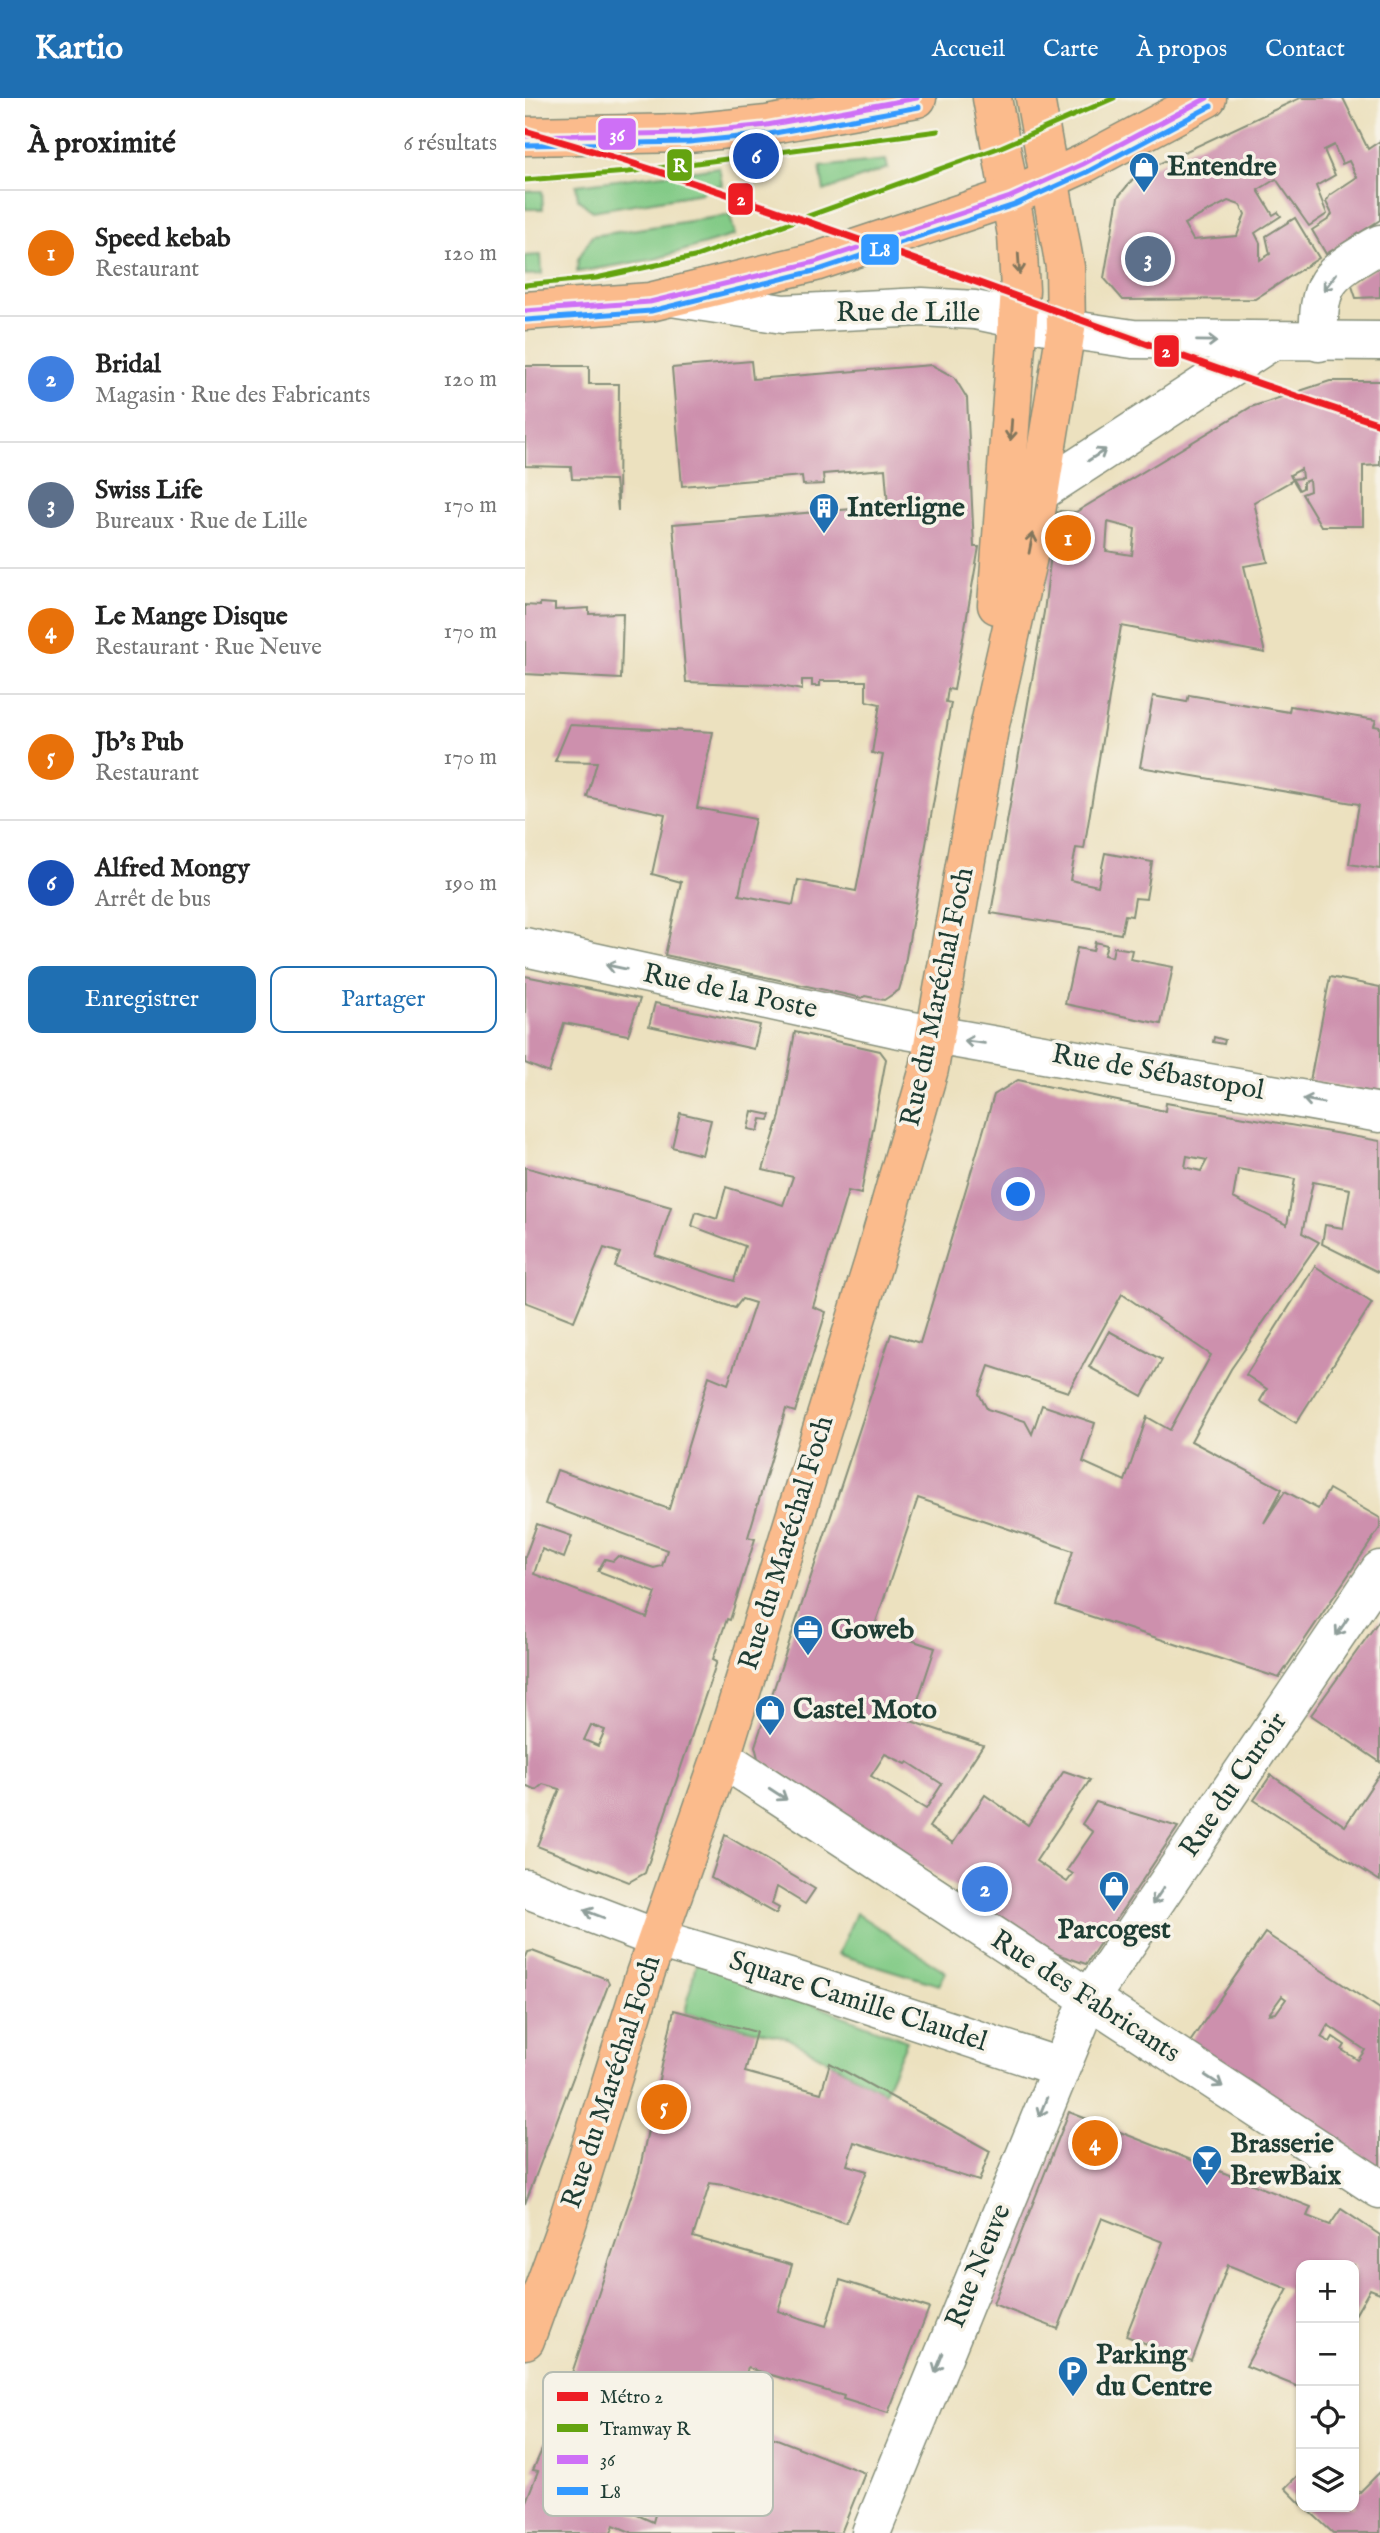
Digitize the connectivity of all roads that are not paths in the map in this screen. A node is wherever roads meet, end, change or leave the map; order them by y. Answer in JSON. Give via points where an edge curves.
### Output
{"nodes":[{"id":1,"x":917,"y":98,"type":"edge"},
{"id":2,"x":992,"y":98,"type":"edge"},
{"id":3,"x":1035,"y":98,"type":"edge"},
{"id":4,"x":1207,"y":98,"type":"edge"},
{"id":5,"x":525,"y":136,"type":"edge"},
{"id":6,"x":1051,"y":179,"type":"junction"},
{"id":7,"x":1010,"y":197,"type":"junction"},
{"id":8,"x":1380,"y":244,"type":"edge"},
{"id":9,"x":671,"y":297,"type":"junction"},
{"id":10,"x":525,"y":311,"type":"edge"},
{"id":11,"x":1019,"y":318,"type":"junction"},
{"id":12,"x":1066,"y":329,"type":"junction"},
{"id":13,"x":1380,"y":341,"type":"edge"},
{"id":14,"x":1270,"y":342,"type":"junction"},
{"id":15,"x":1319,"y":342,"type":"junction"},
{"id":16,"x":1040,"y":492,"type":"junction"},
{"id":17,"x":989,"y":729,"type":"junction"},
{"id":18,"x":525,"y":947,"type":"edge"},
{"id":19,"x":936,"y":1036,"type":"junction"},
{"id":20,"x":1380,"y":1113,"type":"edge"},
{"id":21,"x":1380,"y":1570,"type":"edge"},
{"id":22,"x":721,"y":1757,"type":"junction"},
{"id":23,"x":525,"y":1888,"type":"edge"},
{"id":24,"x":658,"y":1939,"type":"junction"},
{"id":25,"x":1089,"y":1999,"type":"junction"},
{"id":26,"x":1059,"y":2067,"type":"junction"},
{"id":27,"x":1380,"y":2189,"type":"edge"},
{"id":28,"x":525,"y":2340,"type":"edge"},
{"id":29,"x":871,"y":2533,"type":"edge"}],
"edges":[{"from":1,"to":5,"type":"main road","via":[[767,125],[688,133]]},
{"from":2,"to":7,"type":"main road","name":"Rue du Maréchal Foch"},
{"from":3,"to":6,"type":"main road","name":"Rue du Maréchal Foch"},
{"from":4,"to":6,"type":"main road"},
{"from":6,"to":7,"type":"main road"},
{"from":6,"to":12,"type":"main road","name":"Rue du Maréchal Foch","via":[[1065,267]]},
{"from":7,"to":9,"type":"main road","via":[[815,262]]},
{"from":7,"to":11,"type":"main road","name":"Rue du Maréchal Foch","one_way":true,"via":[[1020,272]]},
{"from":8,"to":15,"type":"street","one_way":true,"via":[[1331,277],[1318,309]]},
{"from":9,"to":10,"type":"main road","via":[[618,307]]},
{"from":9,"to":11,"type":"street","name":"Rue de Lille","via":[[783,314],[947,307]]},
{"from":11,"to":12,"type":"street","name":"Rue de Lille"},
{"from":11,"to":17,"type":"main road","name":"Rue du Maréchal Foch","one_way":true},
{"from":12,"to":14,"type":"street","name":"Rue de Lille","one_way":true,"via":[[1133,339]]},
{"from":12,"to":16,"type":"main road","name":"Rue du Maréchal Foch"},
{"from":13,"to":15,"type":"street","name":"Rue de Lille"},
{"from":14,"to":15,"type":"street","name":"Rue de Lille"},
{"from":16,"to":14,"type":"street","one_way":true},
{"from":17,"to":16,"type":"main road","name":"Rue du Maréchal Foch","one_way":true},
{"from":17,"to":19,"type":"main road","name":"Rue du Maréchal Foch"},
{"from":19,"to":18,"type":"street","name":"Rue de la Poste","one_way":true},
{"from":20,"to":19,"type":"street","name":"Rue de Sébastopol","one_way":true},
{"from":19,"to":22,"type":"main road","name":"Rue du Maréchal Foch","via":[[874,1261]]},
{"from":21,"to":25,"type":"street","name":"Rue du Curoir","one_way":true},
{"from":22,"to":24,"type":"main road","name":"Rue du Maréchal Foch"},
{"from":22,"to":25,"type":"street","name":"Rue des Fabricants","one_way":true},
{"from":24,"to":23,"type":"street","name":"Square Camille Claudel","one_way":true},
{"from":24,"to":26,"type":"street","name":"Square Camille Claudel"},
{"from":24,"to":28,"type":"main road","name":"Rue du Maréchal Foch","via":[[583,2177]]},
{"from":25,"to":26,"type":"street","name":"Rue Neuve"},
{"from":25,"to":27,"type":"street","name":"Rue des Fabricants","one_way":true},
{"from":26,"to":29,"type":"street","name":"Rue Neuve","one_way":true}]}
